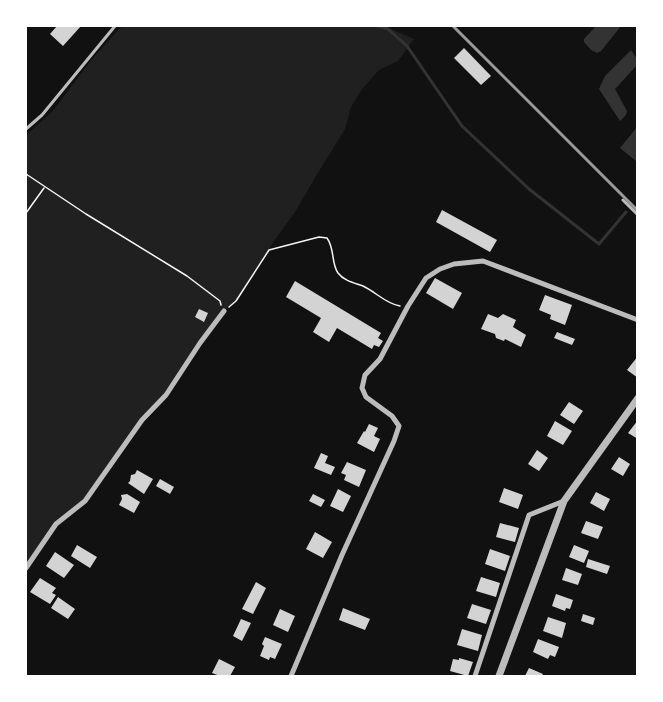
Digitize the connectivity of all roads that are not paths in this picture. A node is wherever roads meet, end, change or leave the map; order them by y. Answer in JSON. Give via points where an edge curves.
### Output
{"nodes":[{"id":1,"x":115,"y":26,"type":"edge"},
{"id":2,"x":26,"y":129,"type":"edge"},
{"id":3,"x":623,"y":200,"type":"dead end"},
{"id":4,"x":638,"y":215,"type":"edge"},
{"id":5,"x":224,"y":311,"type":"road end"},
{"id":6,"x":638,"y":321,"type":"edge"},
{"id":7,"x":638,"y":398,"type":"edge"},
{"id":8,"x":564,"y":501,"type":"junction"},
{"id":9,"x":26,"y":568,"type":"edge"},
{"id":10,"x":291,"y":676,"type":"edge"},
{"id":11,"x":475,"y":676,"type":"edge"},
{"id":12,"x":499,"y":676,"type":"edge"}],
"edges":[{"from":1,"to":2,"type":"lane"},
{"from":3,"to":4,"type":"lane"},
{"from":5,"to":9,"type":"street","via":[[85,501],[56,524]]},
{"from":6,"to":10,"type":"street","via":[[483,261],[454,264],[426,278],[380,359],[365,375],[362,388],[366,397],[399,426]]},
{"from":7,"to":8,"type":"street"},
{"from":8,"to":11,"type":"street","via":[[530,515]]},
{"from":8,"to":12,"type":"street"}]}
